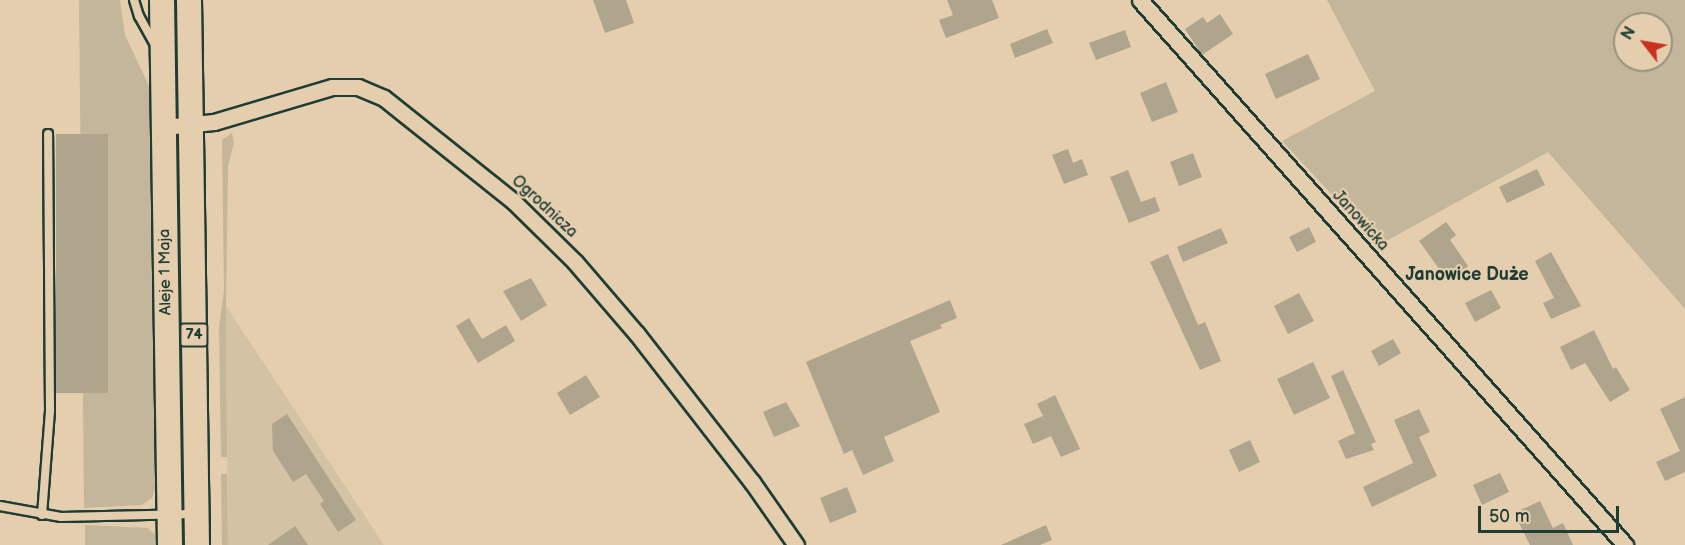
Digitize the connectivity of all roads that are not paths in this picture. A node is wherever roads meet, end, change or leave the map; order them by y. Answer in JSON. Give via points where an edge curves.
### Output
{"nodes":[{"id":1,"x":134,"y":0,"type":"edge"},
{"id":2,"x":162,"y":0,"type":"edge"},
{"id":3,"x":189,"y":0,"type":"edge"},
{"id":4,"x":1140,"y":0,"type":"edge"},
{"id":5,"x":163,"y":57,"type":"junction"},
{"id":6,"x":191,"y":126,"type":"junction"},
{"id":7,"x":164,"y":127,"type":"junction"},
{"id":8,"x":48,"y":134,"type":"dead end"},
{"id":9,"x":0,"y":506,"type":"edge"},
{"id":10,"x":169,"y":514,"type":"junction"},
{"id":11,"x":196,"y":514,"type":"junction"},
{"id":12,"x":42,"y":515,"type":"junction"},
{"id":13,"x":170,"y":545,"type":"edge"},
{"id":14,"x":197,"y":545,"type":"edge"},
{"id":15,"x":796,"y":545,"type":"edge"},
{"id":16,"x":1625,"y":545,"type":"edge"}],
"edges":[{"from":1,"to":5,"type":"lane"},
{"from":2,"to":5,"type":"main road","name":"Aleje 1 Maja","number":"74"},
{"from":3,"to":6,"type":"main road","name":"Aleje 1 Maja","number":"74"},
{"from":4,"to":16,"type":"street","name":"Janowicka"},
{"from":5,"to":7,"type":"main road","name":"Aleje 1 Maja","number":"74"},
{"from":6,"to":7,"type":"street","name":"Ogrodnicza"},
{"from":6,"to":11,"type":"main road","name":"Aleje 1 Maja","number":"74"},
{"from":6,"to":15,"type":"street","name":"Ogrodnicza","via":[[332,87],[358,87],[384,98],[513,201],[574,262],[637,333]]},
{"from":7,"to":10,"type":"main road","name":"Aleje 1 Maja","number":"74"},
{"from":8,"to":12,"type":"lane","via":[[50,410]]},
{"from":9,"to":12,"type":"lane"},
{"from":10,"to":11,"type":"lane"},
{"from":10,"to":12,"type":"lane"},
{"from":10,"to":13,"type":"main road","name":"Aleje 1 Maja","number":"74"},
{"from":11,"to":14,"type":"main road","name":"Aleje 1 Maja","number":"74"}]}
